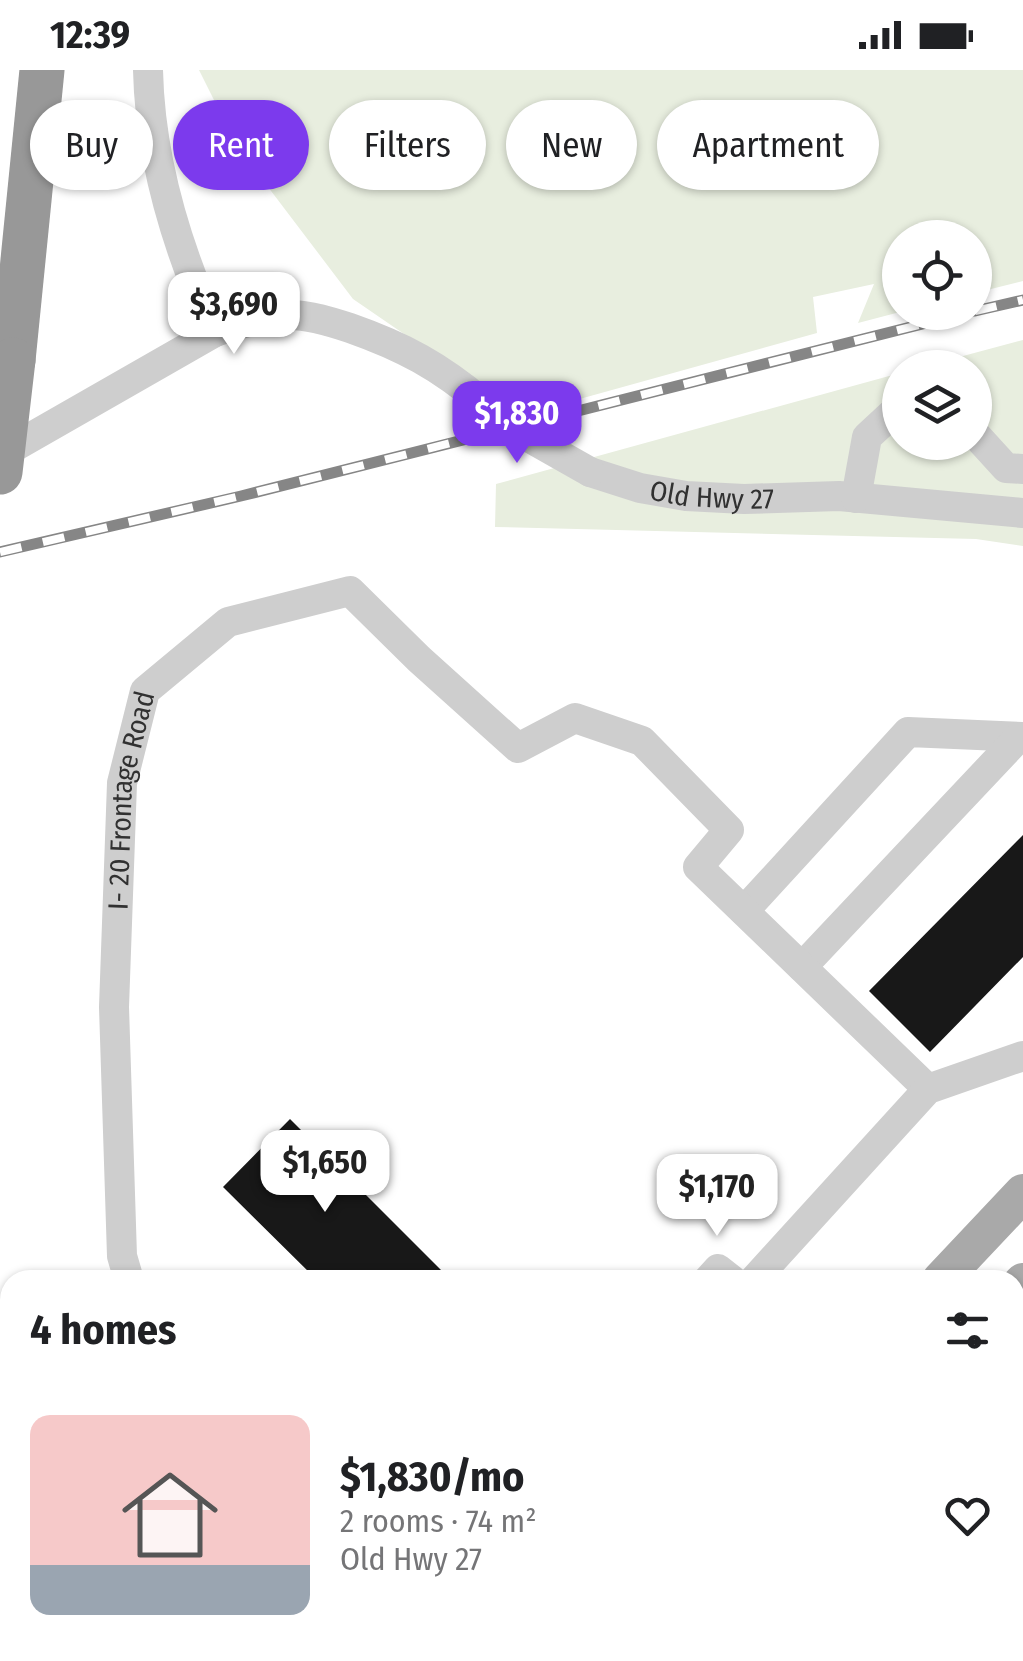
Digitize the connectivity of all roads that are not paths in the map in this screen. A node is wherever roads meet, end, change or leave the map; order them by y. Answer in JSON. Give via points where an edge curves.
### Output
{"nodes":[{"id":1,"x":42,"y":70,"type":"edge"},
{"id":2,"x":148,"y":70,"type":"edge"},
{"id":3,"x":215,"y":332,"type":"junction"},
{"id":4,"x":882,"y":424,"type":"edge"},
{"id":5,"x":992,"y":448,"type":"edge"},
{"id":6,"x":0,"y":454,"type":"edge"},
{"id":7,"x":1015,"y":468,"type":"edge"},
{"id":8,"x":0,"y":472,"type":"edge"},
{"id":9,"x":856,"y":498,"type":"junction"},
{"id":10,"x":1009,"y":511,"type":"edge"},
{"id":11,"x":1021,"y":737,"type":"edge"},
{"id":12,"x":744,"y":911,"type":"junction"},
{"id":13,"x":802,"y":967,"type":"junction"},
{"id":14,"x":1023,"y":1056,"type":"edge"},
{"id":15,"x":928,"y":1088,"type":"junction"},
{"id":16,"x":1023,"y":1193,"type":"edge"},
{"id":17,"x":126,"y":1270,"type":"edge"},
{"id":18,"x":763,"y":1270,"type":"edge"},
{"id":19,"x":951,"y":1270,"type":"edge"}],
"edges":[{"from":1,"to":8,"type":"highway","bridge":true},
{"from":2,"to":3,"type":"street","via":[[158,170]]},
{"from":3,"to":6,"type":"street","name":"Old Hwy 27"},
{"from":3,"to":9,"type":"street","name":"Old Hwy 27","bridge":true,"via":[[292,315],[412,351],[514,429],[590,472],[640,488],[744,500]]},
{"from":4,"to":9,"type":"street","via":[[867,438]]},
{"from":5,"to":7,"type":"street"},
{"from":7,"to":10,"type":"street"},
{"from":9,"to":10,"type":"street","name":"Old Hwy 27"},
{"from":11,"to":12,"type":"street","via":[[908,732]]},
{"from":11,"to":13,"type":"street"},
{"from":12,"to":13,"type":"street","name":"I- 20 Frontage Road"},
{"from":12,"to":17,"type":"street","name":"I- 20 Frontage Road","via":[[698,867],[729,830],[642,741],[576,718],[518,748],[350,591],[228,622],[145,691],[122,783],[114,1007]]},
{"from":13,"to":15,"type":"street","name":"I- 20 Frontage Road"},
{"from":14,"to":15,"type":"street"},
{"from":15,"to":18,"type":"street"},
{"from":16,"to":19,"type":"main road"}]}
